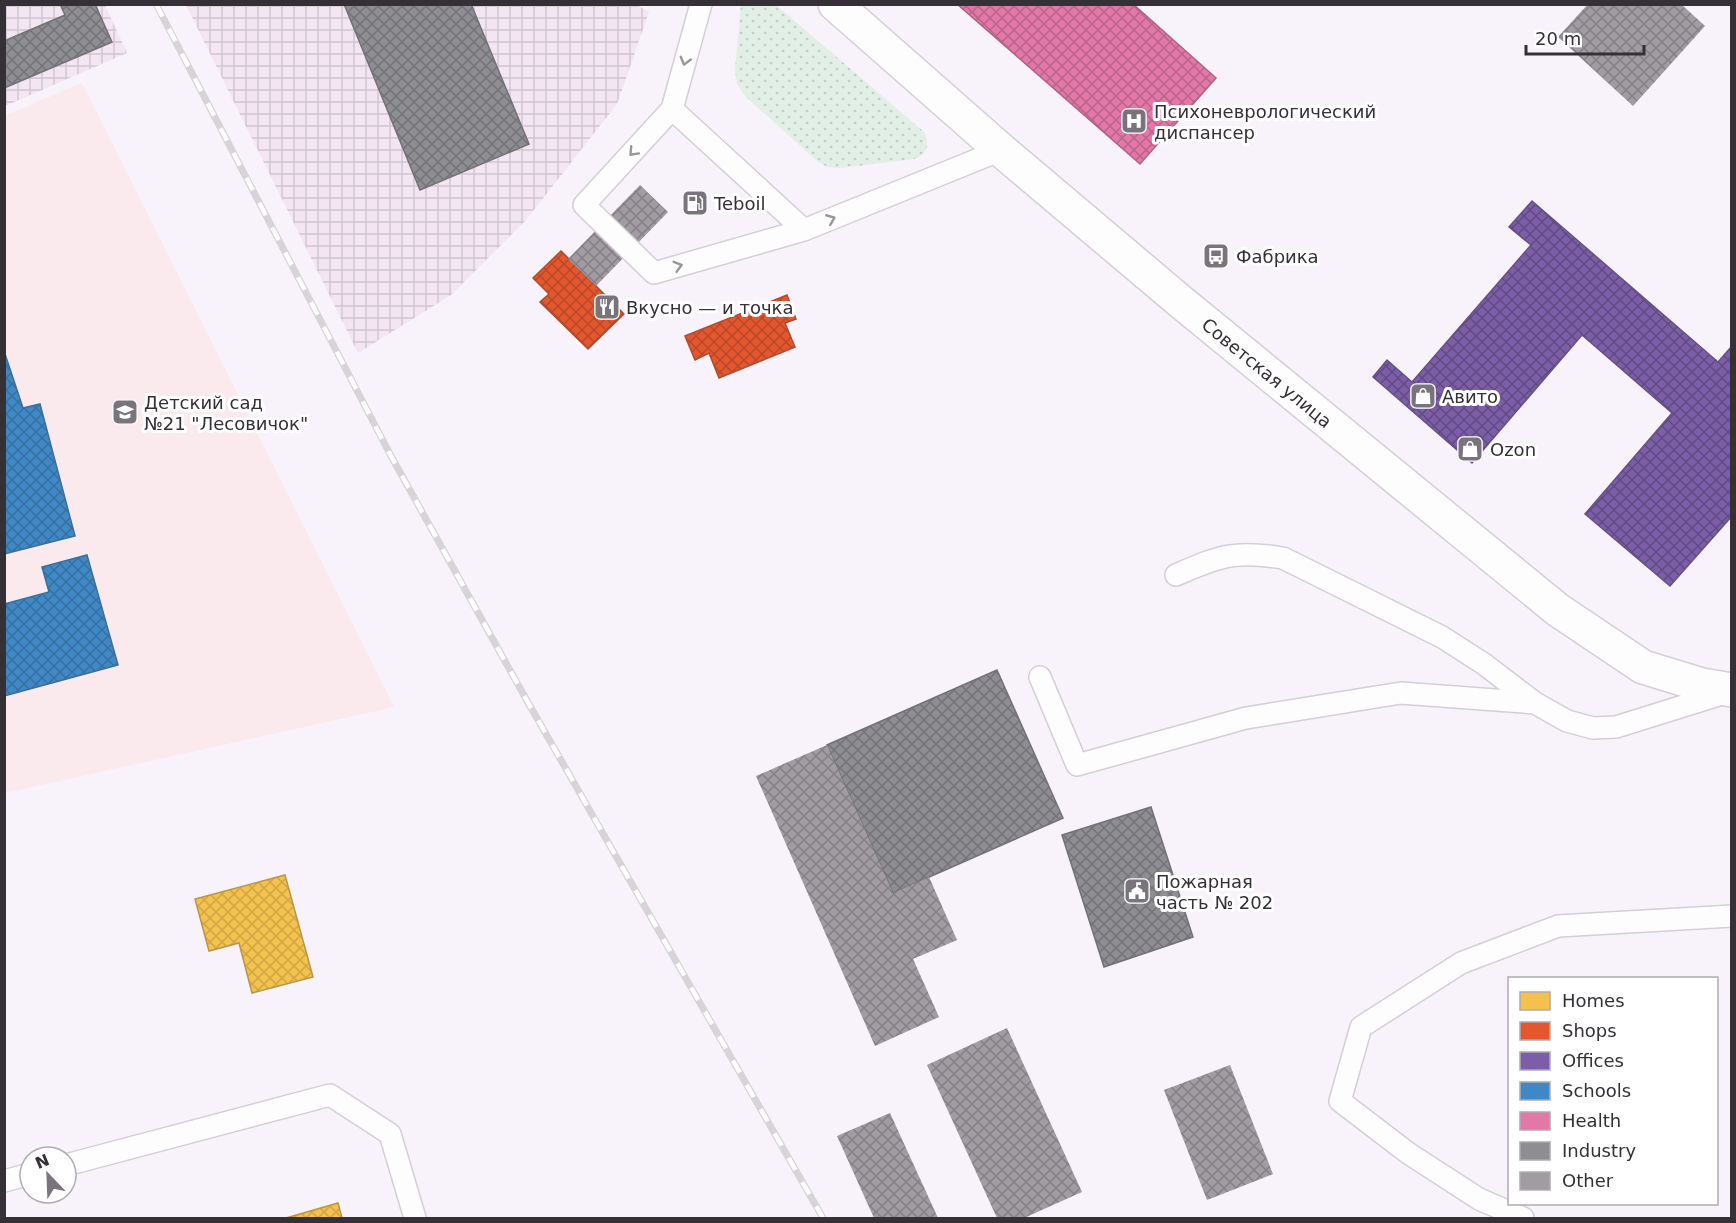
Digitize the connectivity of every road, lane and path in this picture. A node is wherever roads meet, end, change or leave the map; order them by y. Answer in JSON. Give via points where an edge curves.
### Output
{"nodes":[{"id":1,"x":701,"y":4,"type":"edge"},
{"id":2,"x":835,"y":4,"type":"edge"},
{"id":3,"x":672,"y":109,"type":"junction"},
{"id":4,"x":1001,"y":150,"type":"junction"},
{"id":5,"x":804,"y":230,"type":"junction"},
{"id":6,"x":1176,"y":575,"type":"dead end"},
{"id":7,"x":1040,"y":677,"type":"dead end"},
{"id":8,"x":1731,"y":690,"type":"edge"},
{"id":9,"x":1535,"y":703,"type":"junction"},
{"id":10,"x":1731,"y":916,"type":"edge"},
{"id":11,"x":78,"y":1162,"type":"edge"},
{"id":12,"x":415,"y":1218,"type":"edge"},
{"id":13,"x":1523,"y":1218,"type":"edge"}],
"edges":[{"from":1,"to":3,"type":"lane","one_way":true},
{"from":2,"to":4,"type":"main road","name":"Советская улица"},
{"from":3,"to":5,"type":"lane"},
{"from":3,"to":5,"type":"lane","one_way":true,"via":[[584,205],[654,273]]},
{"from":5,"to":4,"type":"lane","one_way":true},
{"from":4,"to":8,"type":"main road","name":"Советская улица","via":[[1558,610],[1643,667],[1702,686]]},
{"from":6,"to":9,"type":"lane","via":[[1232,554],[1283,558],[1442,637]]},
{"from":7,"to":9,"type":"lane","via":[[1077,765],[1246,717],[1401,693]]},
{"from":8,"to":9,"type":"lane","via":[[1616,727],[1593,728],[1567,721]]},
{"from":10,"to":13,"type":"lane","via":[[1557,926],[1461,963],[1360,1027],[1340,1101],[1408,1153],[1479,1199]]},
{"from":11,"to":12,"type":"lane","via":[[330,1095],[390,1134]]}]}
